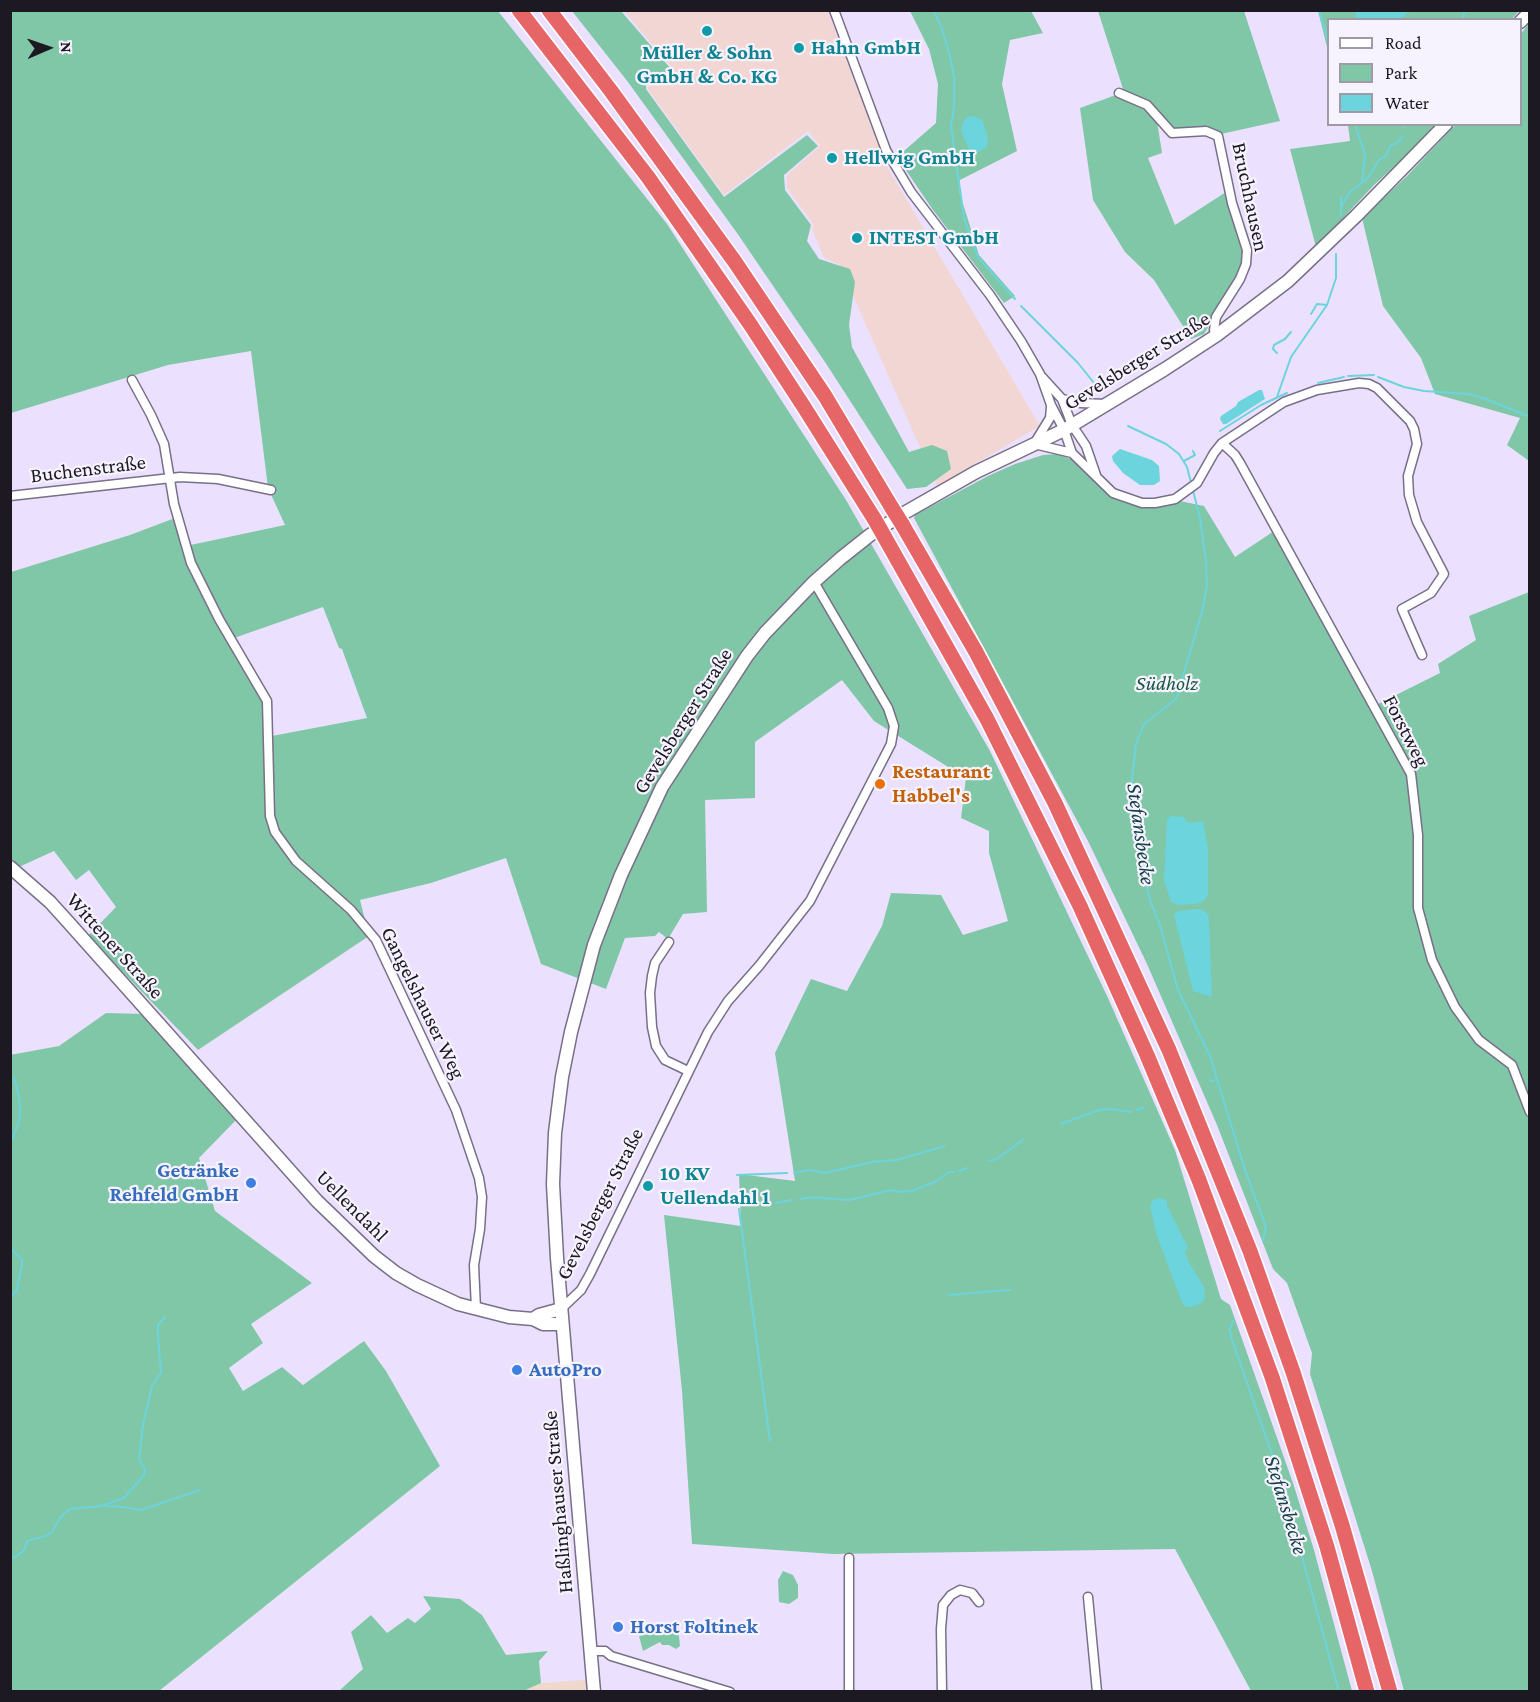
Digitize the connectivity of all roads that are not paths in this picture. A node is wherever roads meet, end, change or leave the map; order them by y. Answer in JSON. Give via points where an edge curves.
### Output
{"nodes":[{"id":1,"x":519,"y":10,"type":"edge"},
{"id":2,"x":549,"y":10,"type":"edge"},
{"id":3,"x":834,"y":10,"type":"edge"},
{"id":4,"x":1119,"y":93,"type":"dead end"},
{"id":5,"x":1444,"y":126,"type":"edge"},
{"id":6,"x":1217,"y":334,"type":"junction"},
{"id":7,"x":1040,"y":374,"type":"junction"},
{"id":8,"x":132,"y":380,"type":"dead end"},
{"id":9,"x":1062,"y":399,"type":"junction"},
{"id":10,"x":1108,"y":404,"type":"junction"},
{"id":11,"x":1051,"y":405,"type":"junction"},
{"id":12,"x":1068,"y":428,"type":"junction"},
{"id":13,"x":1222,"y":443,"type":"junction"},
{"id":14,"x":1034,"y":444,"type":"junction"},
{"id":15,"x":1072,"y":453,"type":"junction"},
{"id":16,"x":1096,"y":476,"type":"junction"},
{"id":17,"x":170,"y":478,"type":"junction"},
{"id":18,"x":271,"y":490,"type":"dead end"},
{"id":19,"x":10,"y":496,"type":"edge"},
{"id":20,"x":814,"y":582,"type":"junction"},
{"id":21,"x":1422,"y":655,"type":"dead end"},
{"id":22,"x":10,"y":867,"type":"edge"},
{"id":23,"x":669,"y":942,"type":"dead end"},
{"id":24,"x":187,"y":1055,"type":"joint"},
{"id":25,"x":688,"y":1071,"type":"junction"},
{"id":26,"x":1530,"y":1112,"type":"edge"},
{"id":27,"x":476,"y":1309,"type":"junction"},
{"id":28,"x":561,"y":1309,"type":"junction"},
{"id":29,"x":533,"y":1319,"type":"junction"},
{"id":30,"x":562,"y":1324,"type":"junction"},
{"id":31,"x":849,"y":1558,"type":"dead end"},
{"id":32,"x":1088,"y":1597,"type":"dead end"},
{"id":33,"x":980,"y":1602,"type":"dead end"},
{"id":34,"x":591,"y":1656,"type":"junction"},
{"id":35,"x":698,"y":1687,"type":"edge"},
{"id":36,"x":594,"y":1692,"type":"edge"},
{"id":37,"x":730,"y":1692,"type":"edge"},
{"id":38,"x":849,"y":1692,"type":"edge"},
{"id":39,"x":942,"y":1692,"type":"edge"},
{"id":40,"x":1097,"y":1692,"type":"edge"},
{"id":41,"x":1366,"y":1692,"type":"edge"},
{"id":42,"x":1390,"y":1692,"type":"edge"}],
"edges":[{"from":1,"to":41,"type":"highway","bridge":true,"via":[[655,187],[762,343],[875,520],[987,719],[1080,906],[1199,1180],[1275,1388],[1327,1547]]},
{"from":2,"to":42,"type":"highway","bridge":true,"via":[[735,262],[825,396],[976,652],[1055,803],[1169,1050],[1250,1251],[1342,1525]]},
{"from":3,"to":7,"type":"street","via":[[886,150],[917,200],[1001,309]]},
{"from":4,"to":6,"type":"street","name":"Bruchhausen","via":[[1147,105],[1172,133],[1206,131],[1218,136],[1247,250],[1240,279],[1216,317]]},
{"from":5,"to":6,"type":"main road","name":"Gevelsberger Straße","via":[[1288,280]]},
{"from":6,"to":10,"type":"main road","name":"Gevelsberger Straße"},
{"from":7,"to":9,"type":"street"},
{"from":7,"to":11,"type":"street"},
{"from":8,"to":17,"type":"street","name":"Gangelshauser Weg","via":[[162,440]]},
{"from":9,"to":10,"type":"street"},
{"from":9,"to":12,"type":"street"},
{"from":10,"to":12,"type":"main road","name":"Gevelsberger Straße"},
{"from":11,"to":12,"type":"street"},
{"from":11,"to":14,"type":"street","via":[[1050,418]]},
{"from":12,"to":14,"type":"main road","name":"Gevelsberger Straße"},
{"from":12,"to":15,"type":"street"},
{"from":12,"to":16,"type":"street","via":[[1086,446]]},
{"from":13,"to":16,"type":"street","via":[[1197,483],[1167,501],[1142,503],[1113,493]]},
{"from":13,"to":21,"type":"street","via":[[1284,402],[1317,390],[1359,383],[1377,388],[1410,421],[1417,444],[1408,476],[1409,495],[1417,522],[1444,574],[1431,593],[1402,609]]},
{"from":13,"to":26,"type":"street","name":"Forstweg","via":[[1240,463],[1411,774],[1418,836],[1418,908],[1432,960],[1455,1007],[1479,1040],[1512,1065]]},
{"from":14,"to":15,"type":"street"},
{"from":14,"to":20,"type":"main road","name":"Gevelsberger Straße","via":[[906,512],[870,535]]},
{"from":15,"to":16,"type":"street"},
{"from":17,"to":18,"type":"street","via":[[218,479]]},
{"from":17,"to":19,"type":"street","name":"Buchenstraße"},
{"from":17,"to":27,"type":"street","name":"Gangelshauser Weg","via":[[191,563],[267,701],[270,816],[275,832],[296,861],[351,910],[376,940],[456,1110],[482,1197],[474,1275]]},
{"from":20,"to":25,"type":"street","name":"Gevelsberger Straße","via":[[888,708],[894,726],[891,744],[810,901],[728,1001]]},
{"from":20,"to":28,"type":"main road","name":"Gevelsberger Straße","via":[[747,656],[662,787],[594,945],[571,1032],[555,1133],[553,1184]]},
{"from":22,"to":24,"type":"main road","name":"Wittener Straße","via":[[53,905]]},
{"from":23,"to":25,"type":"street","via":[[655,963],[652,976],[652,1027],[656,1046],[665,1060]]},
{"from":24,"to":27,"type":"main road","name":"Uellendahl","via":[[318,1202],[374,1256],[417,1285]]},
{"from":25,"to":28,"type":"street","name":"Gevelsberger Straße","via":[[590,1274],[581,1290]]},
{"from":27,"to":29,"type":"main road","name":"Uellendahl"},
{"from":28,"to":29,"type":"main road","name":"Uellendahl"},
{"from":28,"to":30,"type":"main road","name":"Haßlinghauser Straße"},
{"from":29,"to":30,"type":"main road","name":"Uellendahl","via":[[543,1324]]},
{"from":30,"to":34,"type":"main road","name":"Haßlinghauser Straße"},
{"from":31,"to":38,"type":"street"},
{"from":32,"to":40,"type":"street"},
{"from":33,"to":39,"type":"street","via":[[972,1593],[960,1590],[951,1594],[944,1605]]},
{"from":34,"to":35,"type":"street","via":[[603,1660],[611,1656]]},
{"from":34,"to":36,"type":"main road","name":"Haßlinghauser Straße"},
{"from":35,"to":37,"type":"street"}]}
